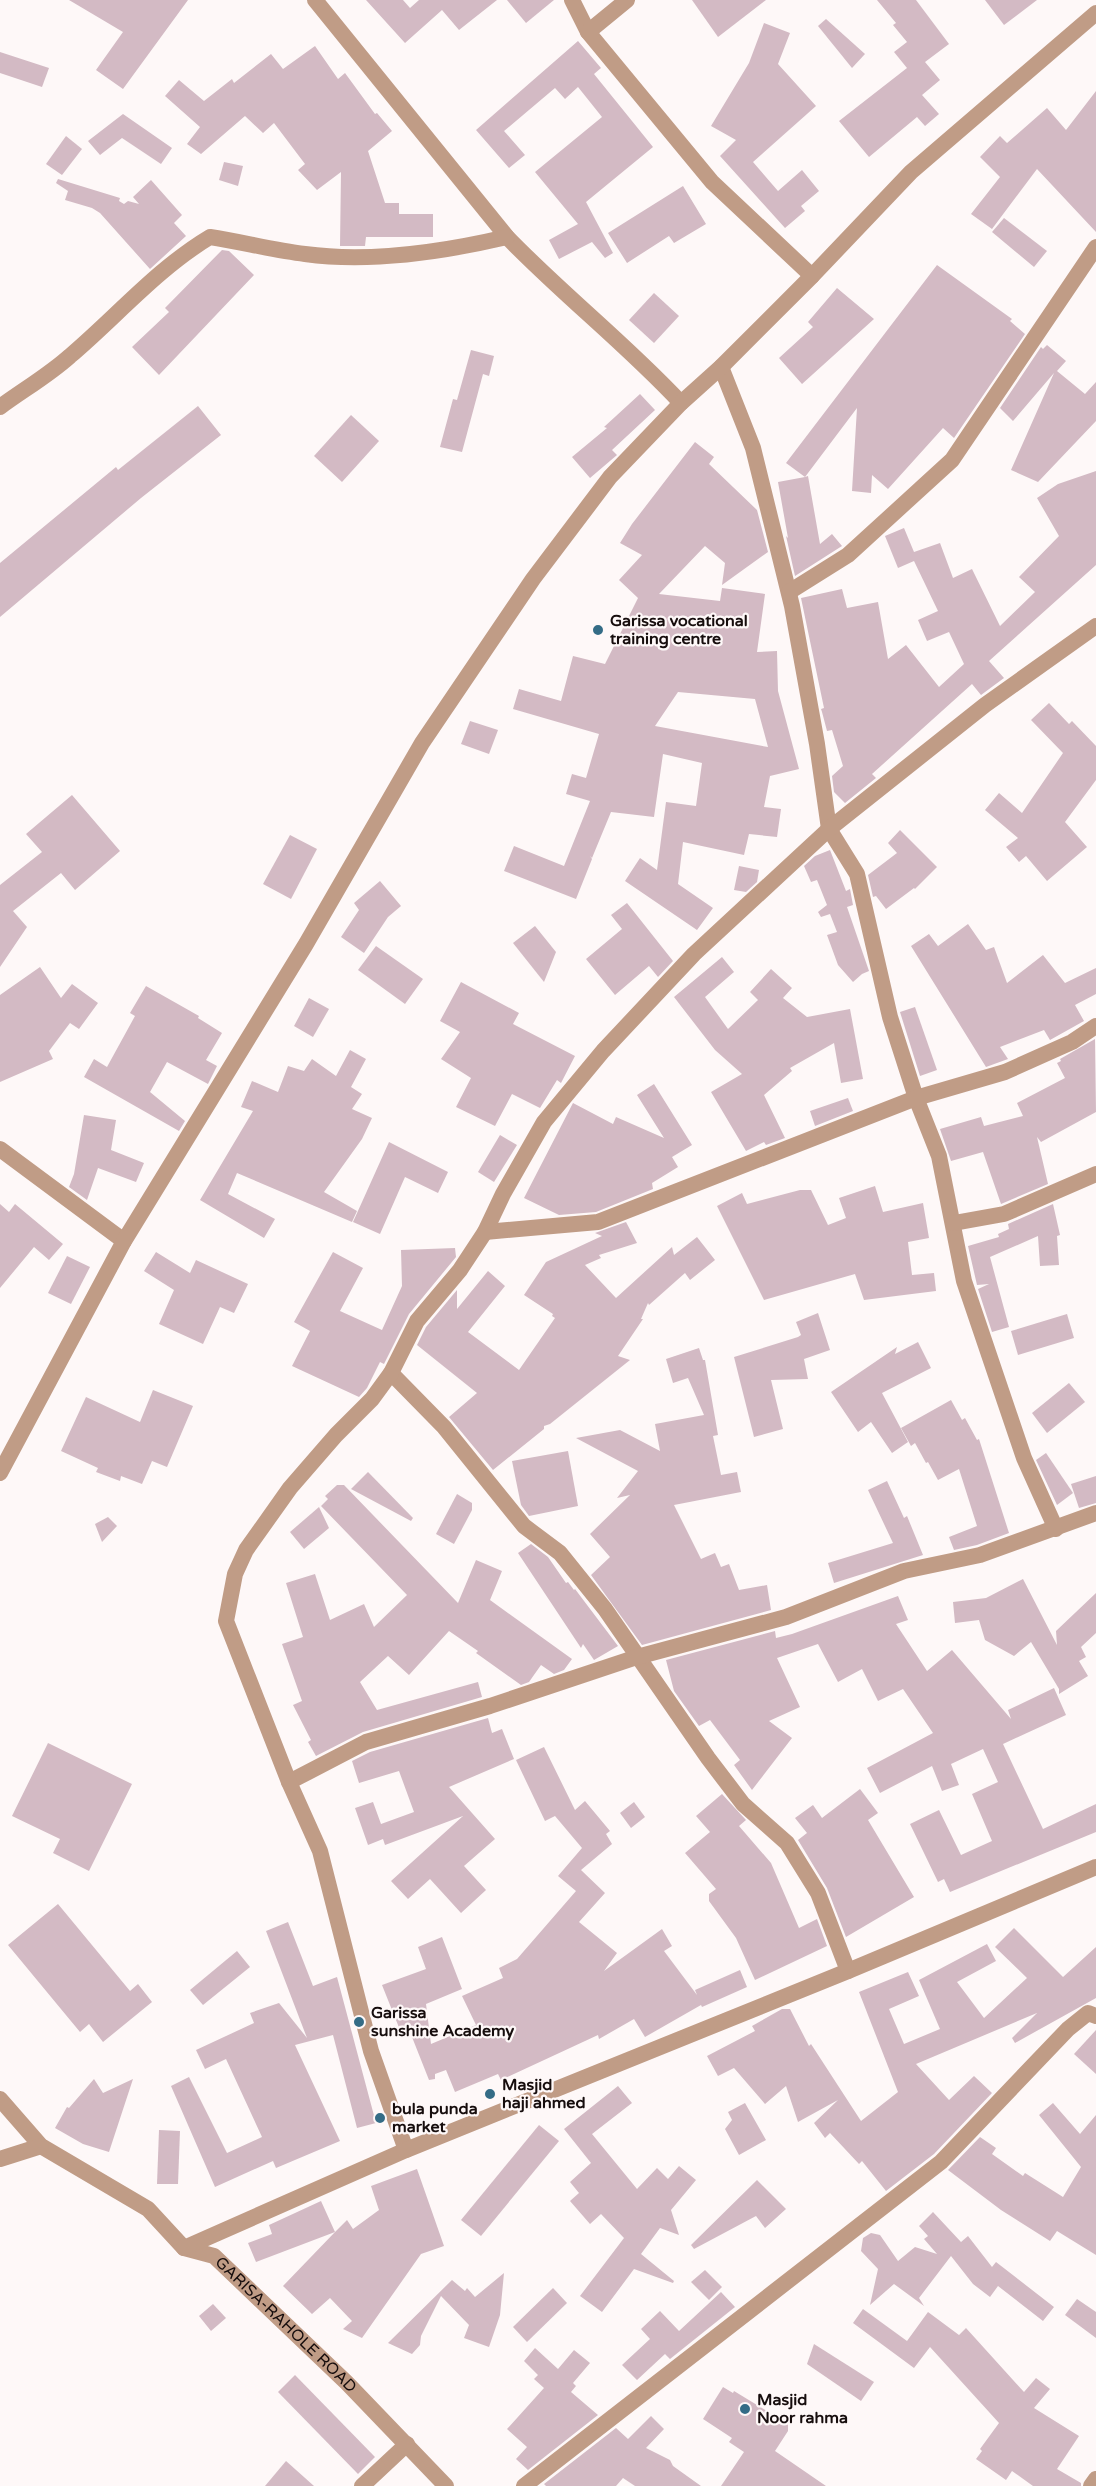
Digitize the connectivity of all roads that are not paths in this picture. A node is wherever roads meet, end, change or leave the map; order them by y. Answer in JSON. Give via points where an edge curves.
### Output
{"nodes":[{"id":1,"x":315,"y":0,"type":"edge"},
{"id":2,"x":572,"y":0,"type":"edge"},
{"id":3,"x":627,"y":0,"type":"edge"},
{"id":4,"x":1096,"y":13,"type":"edge"},
{"id":5,"x":588,"y":32,"type":"junction"},
{"id":6,"x":507,"y":237,"type":"junction"},
{"id":7,"x":1096,"y":247,"type":"edge"},
{"id":8,"x":812,"y":276,"type":"junction"},
{"id":9,"x":721,"y":367,"type":"junction"},
{"id":10,"x":681,"y":403,"type":"junction"},
{"id":11,"x":0,"y":407,"type":"edge"},
{"id":12,"x":789,"y":592,"type":"junction"},
{"id":13,"x":1096,"y":626,"type":"edge"},
{"id":14,"x":830,"y":829,"type":"junction"},
{"id":15,"x":1096,"y":1026,"type":"edge"},
{"id":16,"x":916,"y":1098,"type":"junction"},
{"id":17,"x":0,"y":1149,"type":"edge"},
{"id":18,"x":1096,"y":1174,"type":"edge"},
{"id":19,"x":954,"y":1223,"type":"junction"},
{"id":20,"x":485,"y":1232,"type":"junction"},
{"id":21,"x":124,"y":1241,"type":"junction"},
{"id":22,"x":392,"y":1373,"type":"junction"},
{"id":23,"x":0,"y":1473,"type":"edge"},
{"id":24,"x":1096,"y":1514,"type":"edge"},
{"id":25,"x":1056,"y":1529,"type":"junction"},
{"id":26,"x":637,"y":1657,"type":"junction"},
{"id":27,"x":289,"y":1782,"type":"junction"},
{"id":28,"x":1096,"y":1867,"type":"edge"},
{"id":29,"x":848,"y":1971,"type":"junction"},
{"id":30,"x":1096,"y":2016,"type":"edge"},
{"id":31,"x":0,"y":2099,"type":"edge"},
{"id":32,"x":41,"y":2146,"type":"junction"},
{"id":33,"x":406,"y":2150,"type":"junction"},
{"id":34,"x":0,"y":2159,"type":"edge"},
{"id":35,"x":184,"y":2248,"type":"junction"},
{"id":36,"x":407,"y":2444,"type":"junction"},
{"id":37,"x":1096,"y":2479,"type":"edge"},
{"id":38,"x":362,"y":2486,"type":"edge"},
{"id":39,"x":446,"y":2486,"type":"edge"},
{"id":40,"x":524,"y":2486,"type":"edge"},
{"id":41,"x":1091,"y":2486,"type":"edge"}],
"edges":[{"from":1,"to":6,"type":"street"},
{"from":2,"to":5,"type":"street"},
{"from":3,"to":5,"type":"street"},
{"from":4,"to":8,"type":"street","via":[[911,172]]},
{"from":5,"to":8,"type":"street","via":[[712,182]]},
{"from":6,"to":10,"type":"street"},
{"from":6,"to":11,"type":"street","via":[[471,246],[356,257],[305,254],[210,237],[149,284],[68,358]]},
{"from":7,"to":12,"type":"street","via":[[952,460],[848,555]]},
{"from":8,"to":9,"type":"street"},
{"from":9,"to":10,"type":"street"},
{"from":9,"to":12,"type":"street","via":[[753,448]]},
{"from":10,"to":21,"type":"street","via":[[610,477],[547,560],[423,743],[306,944]]},
{"from":12,"to":14,"type":"street"},
{"from":13,"to":14,"type":"street","via":[[985,705]]},
{"from":14,"to":16,"type":"street","via":[[857,874],[890,1017]]},
{"from":14,"to":20,"type":"street","via":[[694,954],[603,1051],[544,1122]]},
{"from":15,"to":16,"type":"street","via":[[1072,1042],[1005,1072]]},
{"from":16,"to":19,"type":"street","via":[[939,1156]]},
{"from":16,"to":20,"type":"street","via":[[598,1222]]},
{"from":17,"to":21,"type":"street"},
{"from":18,"to":19,"type":"street","via":[[1004,1214]]},
{"from":19,"to":25,"type":"street","via":[[964,1281],[1024,1458]]},
{"from":20,"to":22,"type":"street","via":[[460,1270],[417,1321]]},
{"from":21,"to":23,"type":"street"},
{"from":22,"to":26,"type":"street","via":[[444,1427],[524,1526],[560,1553]]},
{"from":22,"to":27,"type":"street","via":[[290,1488],[246,1551],[235,1574],[226,1621]]},
{"from":24,"to":25,"type":"street"},
{"from":25,"to":26,"type":"street","via":[[980,1555],[904,1571],[786,1617]]},
{"from":26,"to":27,"type":"street","via":[[366,1742]]},
{"from":26,"to":29,"type":"street","via":[[743,1804],[787,1843],[818,1893]]},
{"from":27,"to":33,"type":"street","via":[[320,1851],[371,2051]]},
{"from":28,"to":29,"type":"street"},
{"from":29,"to":33,"type":"street"},
{"from":30,"to":40,"type":"street","via":[[1088,2013],[1068,2029],[941,2162]]},
{"from":31,"to":32,"type":"street"},
{"from":32,"to":34,"type":"street"},
{"from":32,"to":35,"type":"street","via":[[148,2209]]},
{"from":33,"to":35,"type":"street"},
{"from":35,"to":36,"type":"street","name":"GARISA-RAHOLE ROAD","via":[[214,2256]]},
{"from":36,"to":38,"type":"street"},
{"from":36,"to":39,"type":"street","name":"GARISA-RAHOLE ROAD"},
{"from":37,"to":41,"type":"street"}]}
